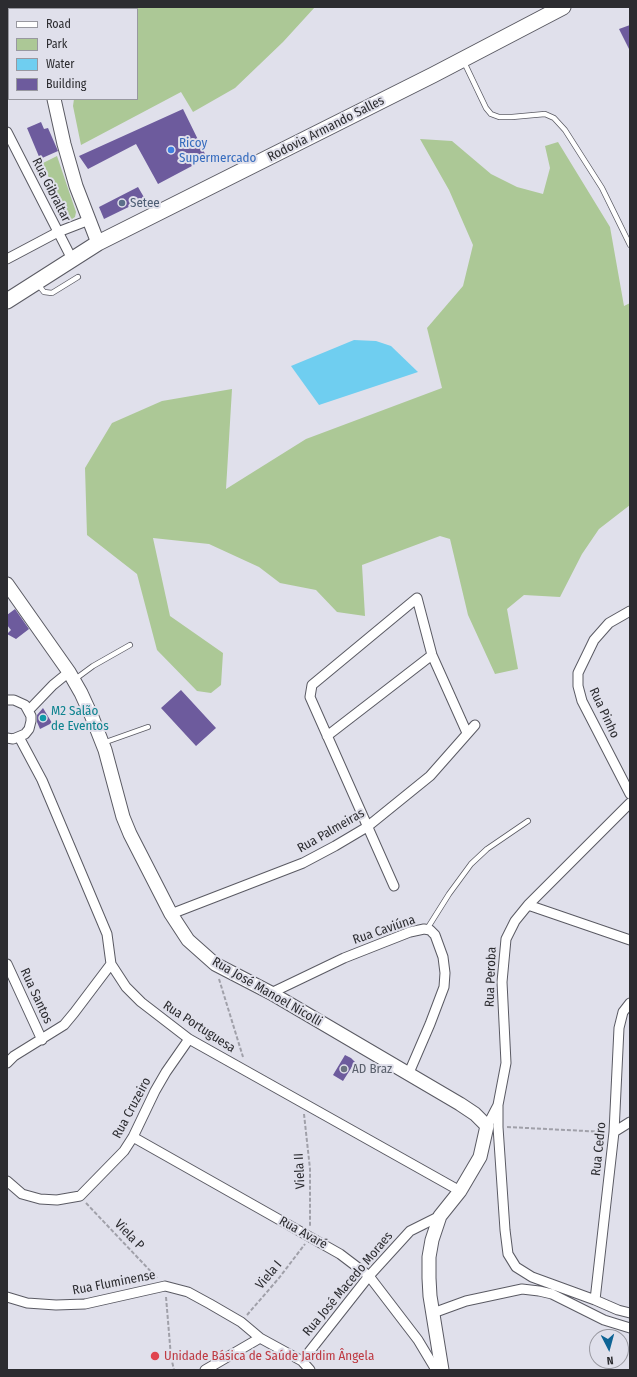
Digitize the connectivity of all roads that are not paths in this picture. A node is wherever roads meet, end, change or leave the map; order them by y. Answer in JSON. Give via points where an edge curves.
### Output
{"nodes":[{"id":1,"x":563,"y":7,"type":"edge"},
{"id":2,"x":463,"y":60,"type":"junction"},
{"id":3,"x":54,"y":100,"type":"edge"},
{"id":4,"x":7,"y":132,"type":"edge"},
{"id":5,"x":89,"y":220,"type":"junction"},
{"id":6,"x":58,"y":232,"type":"junction"},
{"id":7,"x":98,"y":244,"type":"junction"},
{"id":8,"x":630,"y":245,"type":"edge"},
{"id":9,"x":7,"y":259,"type":"edge"},
{"id":10,"x":72,"y":259,"type":"junction"},
{"id":11,"x":78,"y":277,"type":"dead end"},
{"id":12,"x":36,"y":282,"type":"junction"},
{"id":13,"x":7,"y":301,"type":"edge"},
{"id":14,"x":7,"y":584,"type":"edge"},
{"id":15,"x":630,"y":611,"type":"edge"},
{"id":16,"x":130,"y":645,"type":"dead end"},
{"id":17,"x":432,"y":655,"type":"junction"},
{"id":18,"x":71,"y":676,"type":"junction"},
{"id":19,"x":7,"y":700,"type":"edge"},
{"id":20,"x":29,"y":710,"type":"junction"},
{"id":21,"x":474,"y":725,"type":"dead end"},
{"id":22,"x":148,"y":727,"type":"dead end"},
{"id":23,"x":467,"y":733,"type":"junction"},
{"id":24,"x":327,"y":736,"type":"junction"},
{"id":25,"x":19,"y":737,"type":"junction"},
{"id":26,"x":7,"y":738,"type":"edge"},
{"id":27,"x":102,"y":743,"type":"junction"},
{"id":28,"x":630,"y":794,"type":"edge"},
{"id":29,"x":630,"y":803,"type":"edge"},
{"id":30,"x":528,"y":821,"type":"dead end"},
{"id":31,"x":368,"y":827,"type":"junction"},
{"id":32,"x":394,"y":886,"type":"dead end"},
{"id":33,"x":528,"y":905,"type":"junction"},
{"id":34,"x":170,"y":914,"type":"junction"},
{"id":35,"x":427,"y":929,"type":"junction"},
{"id":36,"x":630,"y":940,"type":"edge"},
{"id":37,"x":7,"y":964,"type":"edge"},
{"id":38,"x":111,"y":964,"type":"junction"},
{"id":39,"x":271,"y":993,"type":"junction"},
{"id":40,"x":630,"y":1003,"type":"edge"},
{"id":41,"x":189,"y":1039,"type":"junction"},
{"id":42,"x":42,"y":1040,"type":"junction"},
{"id":43,"x":7,"y":1063,"type":"edge"},
{"id":44,"x":408,"y":1075,"type":"junction"},
{"id":45,"x":630,"y":1122,"type":"edge"},
{"id":46,"x":493,"y":1126,"type":"junction"},
{"id":47,"x":614,"y":1132,"type":"junction"},
{"id":48,"x":133,"y":1137,"type":"junction"},
{"id":49,"x":7,"y":1181,"type":"edge"},
{"id":50,"x":460,"y":1191,"type":"junction"},
{"id":51,"x":440,"y":1216,"type":"junction"},
{"id":52,"x":369,"y":1276,"type":"junction"},
{"id":53,"x":7,"y":1298,"type":"edge"},
{"id":54,"x":595,"y":1300,"type":"junction"},
{"id":55,"x":433,"y":1313,"type":"junction"},
{"id":56,"x":630,"y":1313,"type":"edge"},
{"id":57,"x":630,"y":1328,"type":"edge"},
{"id":58,"x":260,"y":1338,"type":"junction"},
{"id":59,"x":302,"y":1361,"type":"junction"},
{"id":60,"x":205,"y":1370,"type":"edge"},
{"id":61,"x":310,"y":1370,"type":"edge"},
{"id":62,"x":436,"y":1370,"type":"edge"},
{"id":63,"x":442,"y":1370,"type":"edge"}],
"edges":[{"from":1,"to":2,"type":"main road","name":"Rodovia Armando Salles"},
{"from":2,"to":7,"type":"main road","name":"Rodovia Armando Salles"},
{"from":2,"to":8,"type":"lane","via":[[491,114],[498,117],[545,114],[554,118],[565,130],[602,188]]},
{"from":3,"to":5,"type":"main road","via":[[76,186]]},
{"from":4,"to":6,"type":"street","name":"Rua Gibraltar"},
{"from":5,"to":6,"type":"street"},
{"from":5,"to":7,"type":"main road"},
{"from":6,"to":9,"type":"street"},
{"from":6,"to":10,"type":"street","name":"Rua Gibraltar"},
{"from":7,"to":10,"type":"main road","name":"Rodovia Armando Salles"},
{"from":10,"to":12,"type":"main road","name":"Rodovia Armando Salles"},
{"from":11,"to":12,"type":"lane","via":[[52,293],[44,292]]},
{"from":12,"to":13,"type":"main road","name":"Rodovia Armando Salles"},
{"from":14,"to":18,"type":"main road","name":"Rua José Manoel Nicolli"},
{"from":15,"to":28,"type":"street","name":"Rua Pinho","via":[[609,623],[594,640],[578,673],[578,686],[582,701]]},
{"from":16,"to":18,"type":"lane"},
{"from":17,"to":23,"type":"street"},
{"from":17,"to":24,"type":"street"},
{"from":17,"to":24,"type":"street","via":[[416,598],[312,685],[310,697]]},
{"from":18,"to":20,"type":"street","via":[[53,685]]},
{"from":18,"to":27,"type":"main road","name":"Rua José Manoel Nicolli"},
{"from":19,"to":20,"type":"street","via":[[20,702]]},
{"from":20,"to":25,"type":"street","via":[[29,729]]},
{"from":21,"to":23,"type":"street","name":"Rua Palmeiras"},
{"from":22,"to":27,"type":"lane"},
{"from":23,"to":31,"type":"street","name":"Rua Palmeiras","via":[[430,776]]},
{"from":24,"to":31,"type":"street"},
{"from":25,"to":26,"type":"street"},
{"from":25,"to":38,"type":"street","name":"Rua Portuguesa","via":[[42,780],[107,934]]},
{"from":27,"to":34,"type":"main road","name":"Rua José Manoel Nicolli","via":[[123,817]]},
{"from":29,"to":33,"type":"street","name":"Rua Peroba"},
{"from":30,"to":35,"type":"lane","via":[[487,849],[471,864]]},
{"from":31,"to":32,"type":"street"},
{"from":31,"to":34,"type":"street","name":"Rua Palmeiras","via":[[303,863]]},
{"from":33,"to":36,"type":"street"},
{"from":33,"to":46,"type":"street","name":"Rua Peroba","via":[[515,921],[506,939],[502,982],[506,1063]]},
{"from":34,"to":39,"type":"main road","name":"Rua José Manoel Nicolli","via":[[188,940],[215,964]]},
{"from":35,"to":39,"type":"street","name":"Rua Caviúna","via":[[410,932],[351,955]]},
{"from":35,"to":44,"type":"street","name":"Rua Caviúna","via":[[433,932],[442,957],[444,987]]},
{"from":37,"to":42,"type":"street","name":"Rua Santos"},
{"from":38,"to":41,"type":"street","name":"Rua Portuguesa","via":[[126,987],[141,1002]]},
{"from":38,"to":42,"type":"street","via":[[64,1025]]},
{"from":39,"to":44,"type":"main road","name":"Rua José Manoel Nicolli"},
{"from":40,"to":47,"type":"street","name":"Rua Cedro","via":[[623,1012],[619,1028]]},
{"from":41,"to":48,"type":"street","name":"Rua Cruzeiro","via":[[155,1091]]},
{"from":41,"to":50,"type":"street","name":"Rua Portuguesa"},
{"from":42,"to":43,"type":"street","via":[[14,1056]]},
{"from":44,"to":46,"type":"main road","name":"Rua José Manoel Nicolli","via":[[469,1109]]},
{"from":45,"to":47,"type":"street"},
{"from":46,"to":50,"type":"main road","via":[[480,1157]]},
{"from":46,"to":54,"type":"street","via":[[508,1254],[516,1267],[528,1275]]},
{"from":47,"to":54,"type":"street","name":"Rua Cedro"},
{"from":48,"to":49,"type":"street","name":"Rua Cruzeiro","via":[[124,1151],[80,1196],[57,1200],[40,1199],[22,1194]]},
{"from":48,"to":52,"type":"street","name":"Rua Avaré","via":[[340,1254]]},
{"from":50,"to":51,"type":"main road"},
{"from":51,"to":52,"type":"street","name":"Rua José Macedo Moraes","via":[[410,1231]]},
{"from":51,"to":55,"type":"main road","via":[[429,1256],[428,1278]]},
{"from":52,"to":59,"type":"street","name":"Rua José Macedo Moraes"},
{"from":52,"to":62,"type":"street","name":"Rua Avaré","via":[[418,1340]]},
{"from":53,"to":58,"type":"street","name":"Rua Fluminense","via":[[27,1303],[85,1304],[165,1286],[188,1292],[210,1304],[241,1322]]},
{"from":54,"to":56,"type":"street"},
{"from":55,"to":57,"type":"street","via":[[466,1300],[522,1289],[552,1294],[604,1320]]},
{"from":55,"to":63,"type":"main road"},
{"from":58,"to":59,"type":"street","name":"Rua Fluminense"},
{"from":58,"to":60,"type":"street"},
{"from":59,"to":61,"type":"street","name":"Rua Fluminense"}]}
